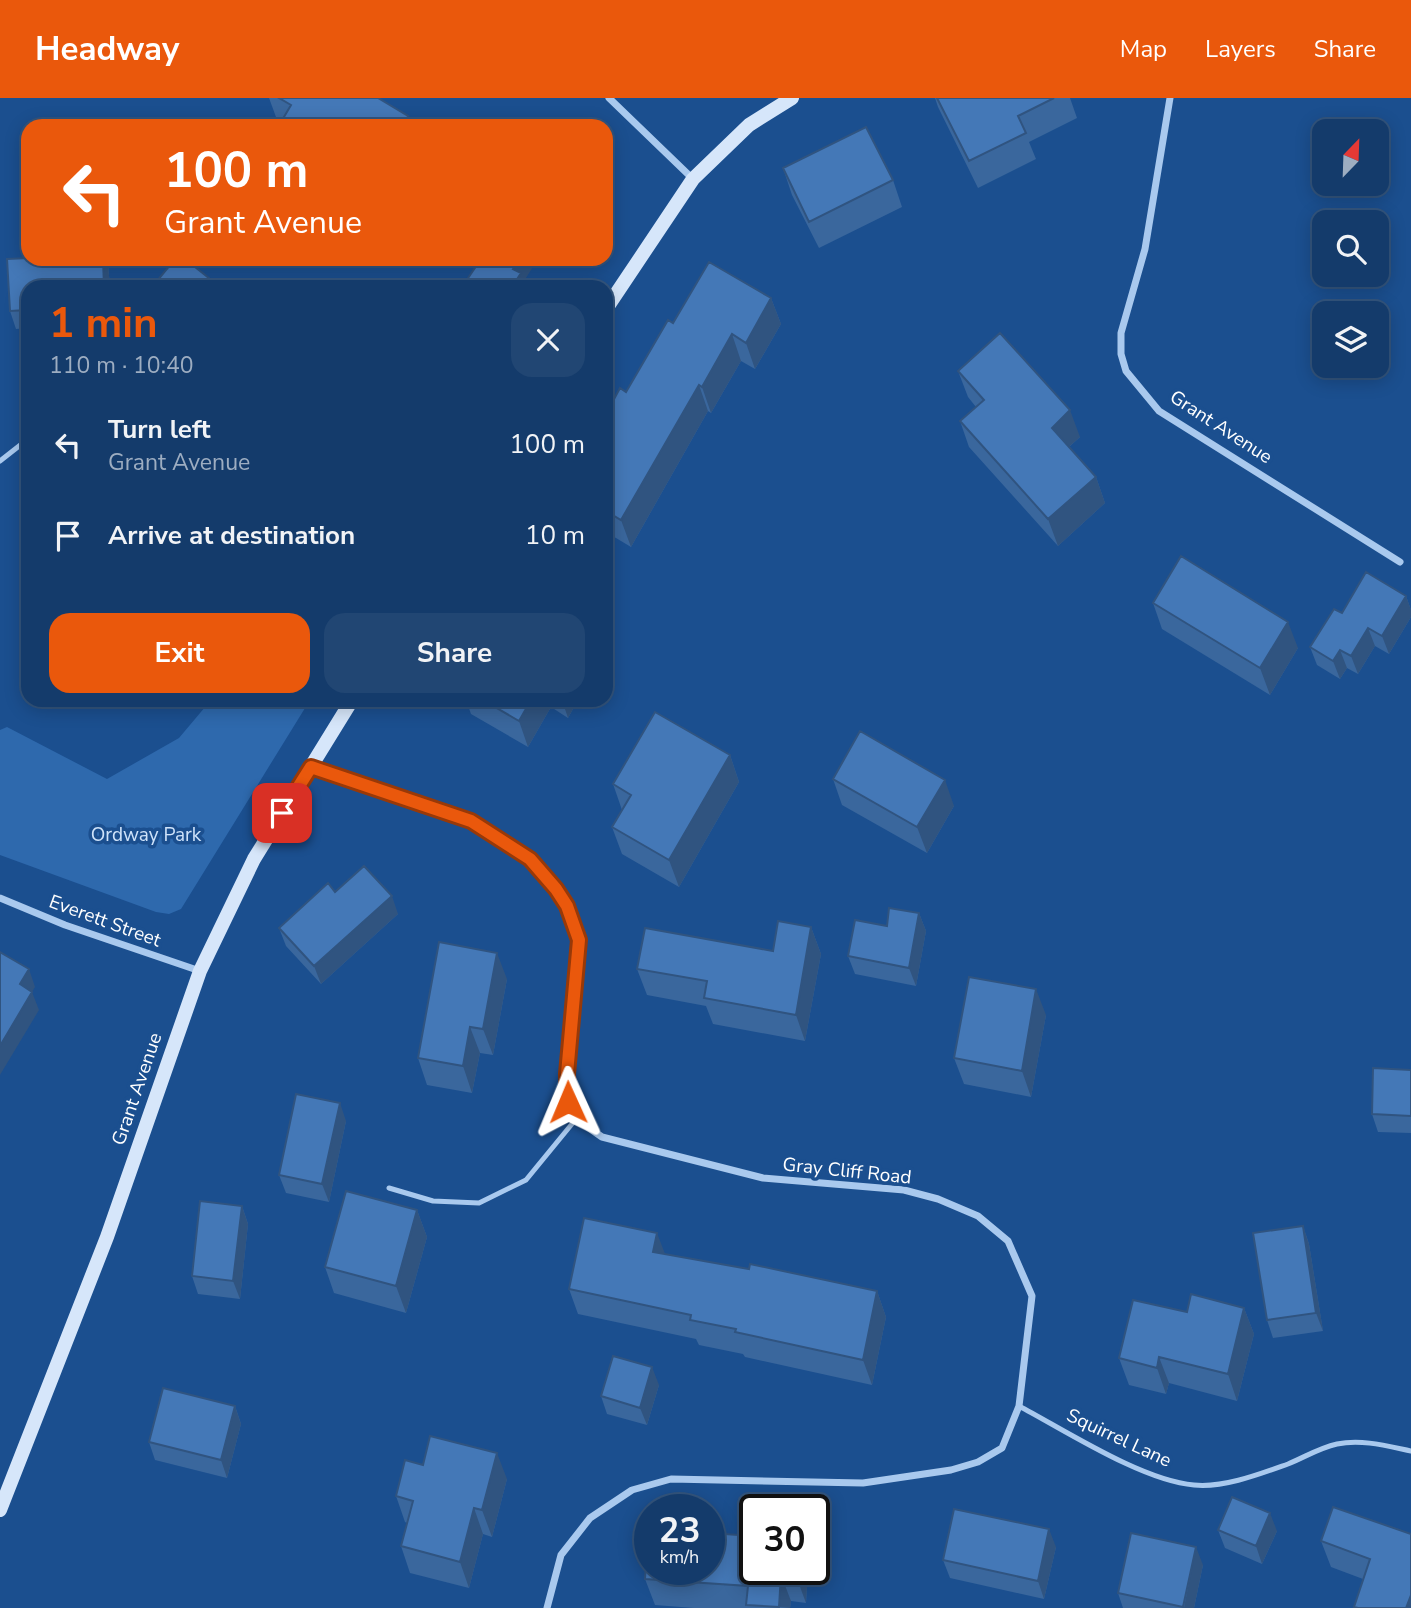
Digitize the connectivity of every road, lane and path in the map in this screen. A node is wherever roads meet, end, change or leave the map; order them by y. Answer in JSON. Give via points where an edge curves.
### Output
{"nodes":[{"id":1,"x":609,"y":98,"type":"edge"},
{"id":2,"x":792,"y":98,"type":"edge"},
{"id":3,"x":1170,"y":98,"type":"edge"},
{"id":4,"x":693,"y":179,"type":"junction"},
{"id":5,"x":613,"y":299,"type":"edge"},
{"id":6,"x":21,"y":444,"type":"edge"},
{"id":7,"x":0,"y":461,"type":"edge"},
{"id":8,"x":1400,"y":562,"type":"dead end"},
{"id":9,"x":348,"y":707,"type":"edge"},
{"id":10,"x":311,"y":767,"type":"junction"},
{"id":11,"x":0,"y":898,"type":"edge"},
{"id":12,"x":200,"y":971,"type":"junction"},
{"id":13,"x":576,"y":1119,"type":"junction"},
{"id":14,"x":389,"y":1188,"type":"dead end"},
{"id":15,"x":1019,"y":1406,"type":"junction"},
{"id":16,"x":1411,"y":1451,"type":"edge"},
{"id":17,"x":0,"y":1510,"type":"edge"},
{"id":18,"x":547,"y":1608,"type":"edge"}],
"edges":[{"from":1,"to":4,"type":"street"},
{"from":2,"to":4,"type":"street","via":[[749,125]]},
{"from":3,"to":8,"type":"street","name":"Grant Avenue","via":[[1145,249],[1121,333],[1126,371],[1144,396],[1175,422]]},
{"from":4,"to":5,"type":"street"},
{"from":6,"to":7,"type":"lane"},
{"from":9,"to":10,"type":"street","name":"Grant Avenue"},
{"from":10,"to":12,"type":"street","name":"Grant Avenue","via":[[254,859]]},
{"from":10,"to":13,"type":"street","via":[[471,821],[530,859],[556,889],[579,940],[567,1074],[568,1102]]},
{"from":11,"to":12,"type":"street","name":"Everett Street"},
{"from":12,"to":17,"type":"street","name":"Grant Avenue","via":[[107,1237]]},
{"from":13,"to":14,"type":"lane","via":[[526,1180],[479,1203],[433,1201]]},
{"from":13,"to":15,"type":"street","name":"Gray Cliff Road","via":[[602,1137],[763,1178],[904,1190],[978,1216],[1008,1241],[1032,1296]]},
{"from":15,"to":16,"type":"lane","name":"Squirrel Lane","via":[[1163,1478],[1195,1486],[1229,1482],[1339,1443],[1364,1442]]},
{"from":15,"to":18,"type":"street","name":"Gray Cliff Road","via":[[1002,1448],[951,1470],[863,1483],[671,1479],[632,1490],[590,1518],[561,1555]]}]}
